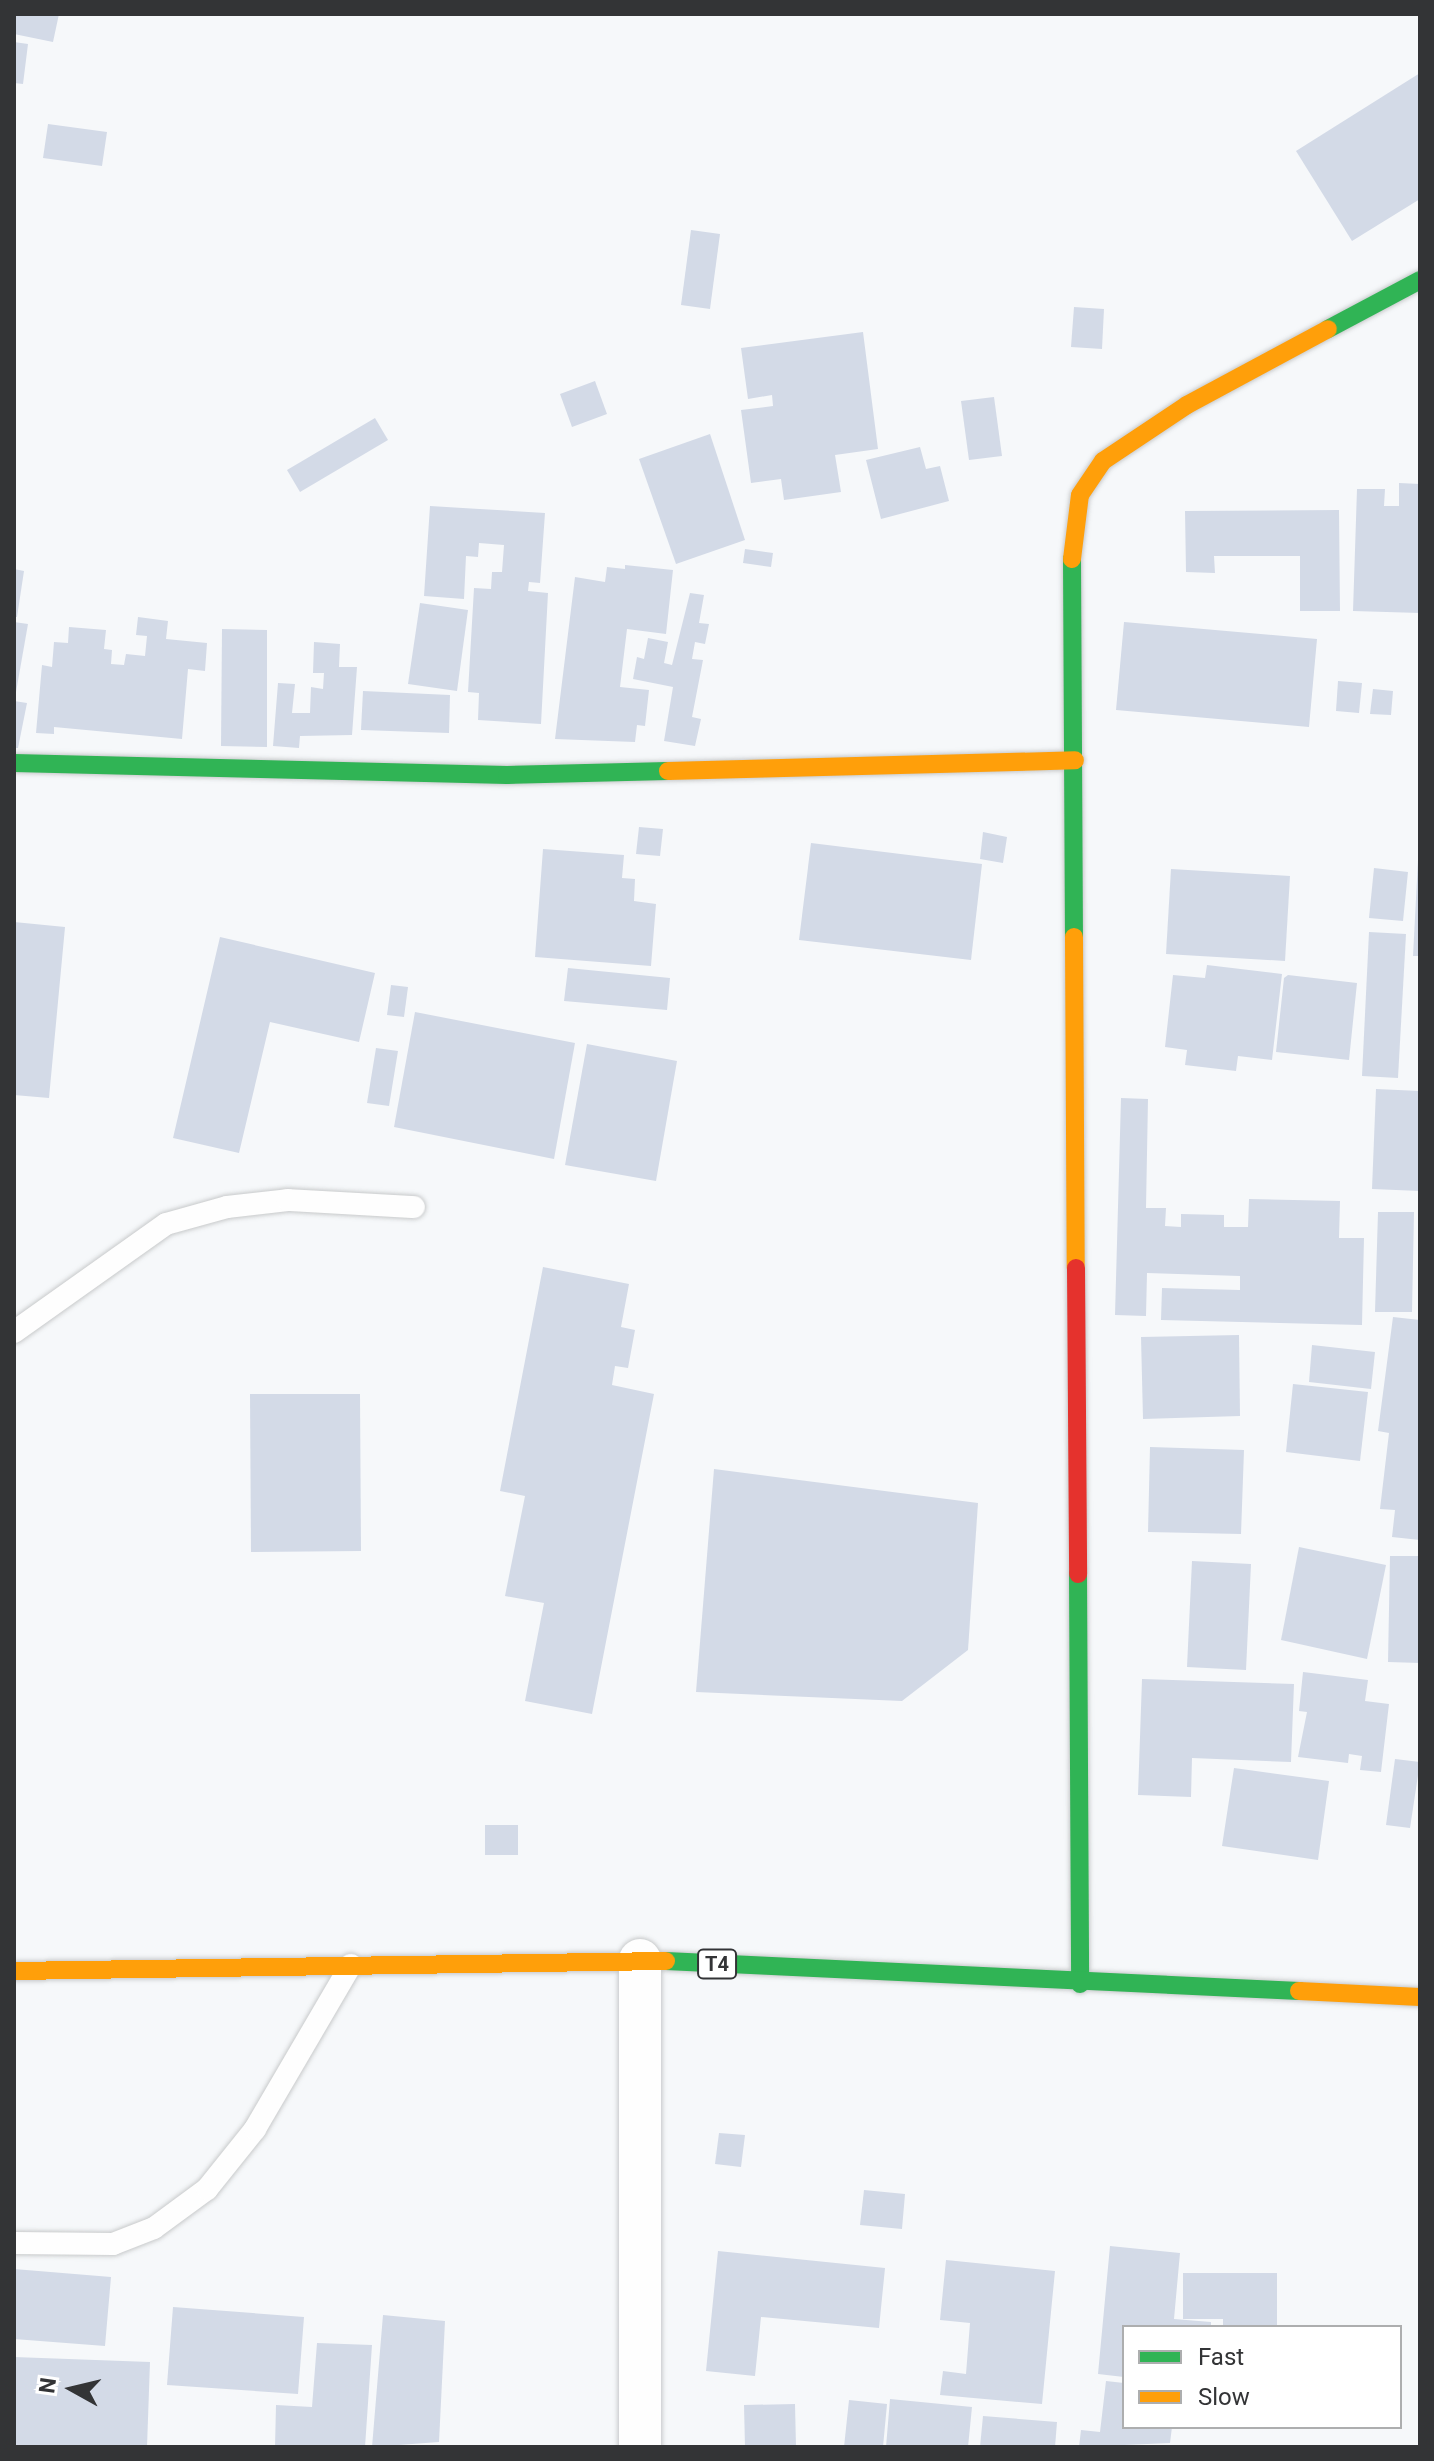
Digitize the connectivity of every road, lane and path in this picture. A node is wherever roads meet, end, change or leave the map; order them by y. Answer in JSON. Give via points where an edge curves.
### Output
{"nodes":[{"id":1,"x":1420,"y":280,"type":"edge"},
{"id":2,"x":1075,"y":760,"type":"junction"},
{"id":3,"x":14,"y":763,"type":"edge"},
{"id":4,"x":414,"y":1207,"type":"dead end"},
{"id":5,"x":14,"y":1332,"type":"edge"},
{"id":6,"x":640,"y":1960,"type":"junction"},
{"id":7,"x":351,"y":1965,"type":"junction"},
{"id":8,"x":14,"y":1971,"type":"edge"},
{"id":9,"x":1080,"y":1984,"type":"junction"},
{"id":10,"x":1420,"y":1997,"type":"edge"},
{"id":11,"x":14,"y":2243,"type":"edge"},
{"id":12,"x":640,"y":2447,"type":"edge"}],
"edges":[{"from":1,"to":2,"type":"main road","via":[[1187,405],[1103,461],[1080,495],[1072,536]]},
{"from":2,"to":3,"type":"main road","via":[[507,775]]},
{"from":2,"to":9,"type":"main road"},
{"from":4,"to":5,"type":"lane","via":[[288,1200],[227,1207],[166,1224]]},
{"from":6,"to":7,"type":"main road","number":"T4"},
{"from":6,"to":9,"type":"main road","number":"T4"},
{"from":6,"to":12,"type":"street"},
{"from":7,"to":8,"type":"main road","number":"T4"},
{"from":7,"to":11,"type":"lane","via":[[255,2129],[207,2189],[154,2228],[113,2244]]},
{"from":9,"to":10,"type":"main road","number":"T4"}]}
